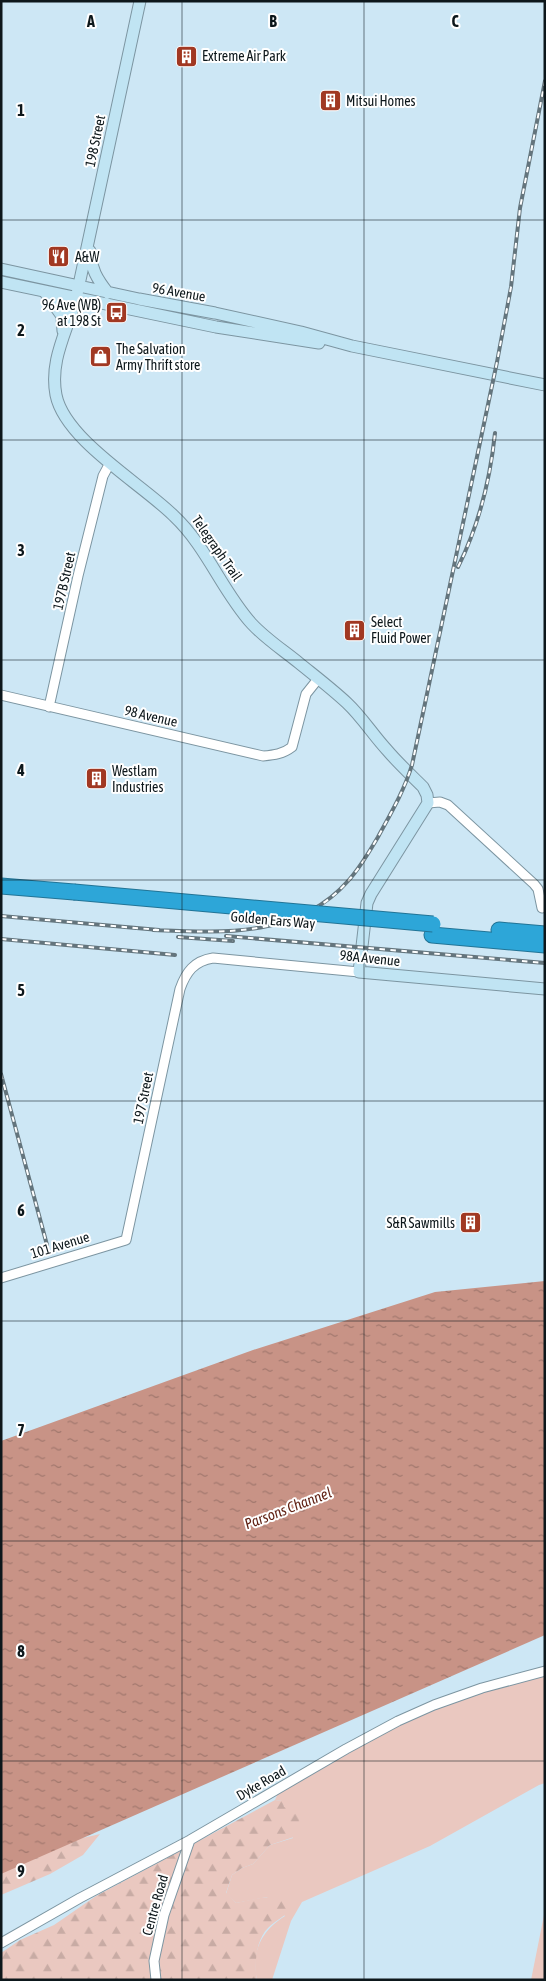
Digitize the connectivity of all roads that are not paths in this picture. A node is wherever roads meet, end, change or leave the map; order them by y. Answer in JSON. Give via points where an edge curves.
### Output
{"nodes":[{"id":1,"x":140,"y":1,"type":"edge"},
{"id":2,"x":89,"y":240,"type":"junction"},
{"id":3,"x":1,"y":269,"type":"edge"},
{"id":4,"x":1,"y":282,"type":"edge"},
{"id":5,"x":78,"y":286,"type":"junction"},
{"id":6,"x":44,"y":291,"type":"junction"},
{"id":7,"x":108,"y":293,"type":"junction"},
{"id":8,"x":76,"y":298,"type":"junction"},
{"id":9,"x":63,"y":335,"type":"junction"},
{"id":10,"x":352,"y":346,"type":"junction"},
{"id":11,"x":545,"y":385,"type":"edge"},
{"id":12,"x":110,"y":463,"type":"junction"},
{"id":13,"x":318,"y":679,"type":"junction"},
{"id":14,"x":1,"y":695,"type":"edge"},
{"id":15,"x":49,"y":707,"type":"junction"},
{"id":16,"x":428,"y":803,"type":"junction"},
{"id":17,"x":1,"y":886,"type":"edge"},
{"id":18,"x":1,"y":896,"type":"edge"},
{"id":19,"x":74,"y":898,"type":"junction"},
{"id":20,"x":542,"y":908,"type":"dead end"},
{"id":21,"x":433,"y":929,"type":"junction"},
{"id":22,"x":545,"y":934,"type":"edge"},
{"id":23,"x":545,"y":945,"type":"edge"},
{"id":24,"x":194,"y":965,"type":"joint"},
{"id":25,"x":359,"y":972,"type":"junction"},
{"id":26,"x":545,"y":989,"type":"edge"},
{"id":27,"x":126,"y":1240,"type":"joint"},
{"id":28,"x":1,"y":1278,"type":"edge"},
{"id":29,"x":545,"y":1671,"type":"edge"},
{"id":30,"x":190,"y":1840,"type":"junction"},
{"id":31,"x":1,"y":1943,"type":"edge"},
{"id":32,"x":156,"y":1980,"type":"edge"}],
"edges":[{"from":1,"to":2,"type":"street","name":"198 Street"},
{"from":2,"to":5,"type":"street","name":"198 Street"},
{"from":2,"to":7,"type":"street","via":[[91,266]]},
{"from":3,"to":5,"type":"street","name":"96 Avenue"},
{"from":4,"to":6,"type":"street","name":"96 Avenue"},
{"from":5,"to":7,"type":"street","name":"96 Avenue"},
{"from":5,"to":8,"type":"street","name":"Telegraph Trail"},
{"from":6,"to":8,"type":"street","name":"96 Avenue"},
{"from":6,"to":9,"type":"street","via":[[62,316]]},
{"from":7,"to":10,"type":"street","name":"96 Avenue","via":[[215,313]]},
{"from":8,"to":9,"type":"street","name":"Telegraph Trail"},
{"from":8,"to":10,"type":"street","name":"96 Avenue","via":[[263,335]]},
{"from":9,"to":12,"type":"street","name":"Telegraph Trail","via":[[54,378],[59,405],[72,427]]},
{"from":10,"to":11,"type":"street","name":"96 Avenue"},
{"from":12,"to":13,"type":"street","name":"Telegraph Trail","via":[[173,514],[199,544],[250,622]]},
{"from":12,"to":15,"type":"street","name":"197B Street","via":[[103,476]]},
{"from":13,"to":15,"type":"street","name":"98 Avenue","via":[[306,694],[292,746],[286,752],[273,756]]},
{"from":13,"to":16,"type":"street","name":"Telegraph Trail","via":[[347,704],[423,787]]},
{"from":14,"to":15,"type":"street","name":"98 Avenue"},
{"from":16,"to":20,"type":"street","via":[[448,805],[528,878],[538,889]]},
{"from":16,"to":25,"type":"street","via":[[371,894]]},
{"from":17,"to":19,"type":"highway","name":"Golden Ears Way"},
{"from":18,"to":19,"type":"highway","name":"Golden Ears Way"},
{"from":19,"to":21,"type":"highway","name":"Golden Ears Way","bridge":true},
{"from":21,"to":22,"type":"highway","name":"Golden Ears Way"},
{"from":21,"to":23,"type":"highway","name":"Golden Ears Way"},
{"from":24,"to":25,"type":"street","name":"98A Avenue","via":[[213,958]]},
{"from":24,"to":27,"type":"street","name":"197 Street","via":[[180,989]]},
{"from":25,"to":26,"type":"street","name":"98A Avenue"},
{"from":27,"to":28,"type":"street","name":"101 Avenue"},
{"from":29,"to":30,"type":"street","name":"Dyke Road","via":[[474,1691],[398,1721]]},
{"from":30,"to":31,"type":"street","name":"Dyke Road"},
{"from":30,"to":32,"type":"street","name":"Centre Road","via":[[164,1915],[154,1961]]}]}
